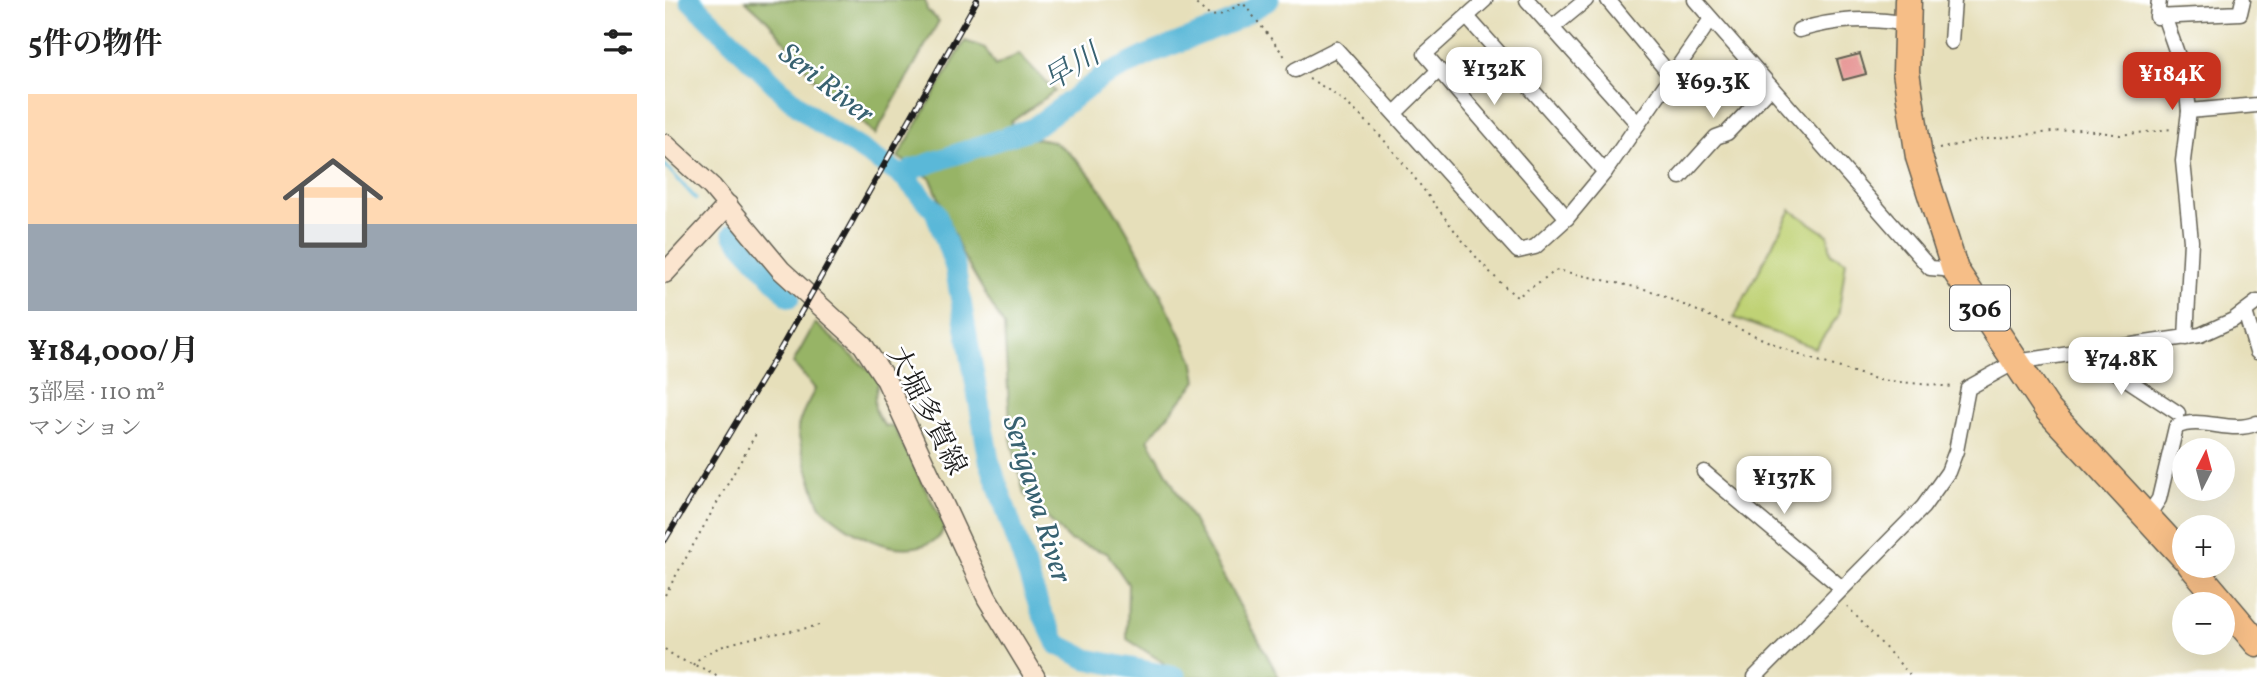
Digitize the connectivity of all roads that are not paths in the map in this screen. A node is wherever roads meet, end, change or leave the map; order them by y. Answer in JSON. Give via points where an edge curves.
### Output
{"nodes":[{"id":1,"x":1485,"y":0,"type":"edge"},
{"id":2,"x":1527,"y":0,"type":"edge"},
{"id":3,"x":1586,"y":0,"type":"edge"},
{"id":4,"x":1608,"y":0,"type":"edge"},
{"id":5,"x":1695,"y":0,"type":"edge"},
{"id":6,"x":1954,"y":0,"type":"edge"},
{"id":7,"x":2159,"y":0,"type":"edge"},
{"id":8,"x":2243,"y":0,"type":"edge"},
{"id":9,"x":1908,"y":12,"type":"edge"},
{"id":10,"x":2164,"y":16,"type":"junction"},
{"id":11,"x":1467,"y":17,"type":"junction"},
{"id":12,"x":1711,"y":19,"type":"junction"},
{"id":13,"x":1553,"y":27,"type":"junction"},
{"id":14,"x":1799,"y":30,"type":"dead end"},
{"id":15,"x":1951,"y":42,"type":"dead end"},
{"id":16,"x":1295,"y":70,"type":"road end"},
{"id":17,"x":1439,"y":70,"type":"junction"},
{"id":18,"x":1671,"y":76,"type":"junction"},
{"id":19,"x":1771,"y":87,"type":"junction"},
{"id":20,"x":2257,"y":105,"type":"edge"},
{"id":21,"x":2189,"y":111,"type":"junction"},
{"id":22,"x":1395,"y":113,"type":"junction"},
{"id":23,"x":1638,"y":124,"type":"junction"},
{"id":24,"x":665,"y":144,"type":"edge"},
{"id":25,"x":1605,"y":172,"type":"junction"},
{"id":26,"x":1680,"y":177,"type":"dead end"},
{"id":27,"x":728,"y":205,"type":"junction"},
{"id":28,"x":1567,"y":218,"type":"junction"},
{"id":29,"x":1955,"y":270,"type":"junction"},
{"id":30,"x":665,"y":274,"type":"edge"},
{"id":31,"x":2251,"y":307,"type":"edge"},
{"id":32,"x":2186,"y":338,"type":"junction"},
{"id":33,"x":2097,"y":348,"type":"junction"},
{"id":34,"x":2257,"y":352,"type":"edge"},
{"id":35,"x":2015,"y":362,"type":"junction"},
{"id":36,"x":2178,"y":413,"type":"dead end"},
{"id":37,"x":2257,"y":423,"type":"edge"},
{"id":38,"x":1704,"y":471,"type":"dead end"},
{"id":39,"x":2147,"y":517,"type":"junction"},
{"id":40,"x":2172,"y":544,"type":"edge"},
{"id":41,"x":2202,"y":578,"type":"edge"},
{"id":42,"x":1839,"y":591,"type":"junction"},
{"id":43,"x":2257,"y":643,"type":"edge"},
{"id":44,"x":1035,"y":677,"type":"edge"},
{"id":45,"x":1755,"y":677,"type":"edge"}],
"edges":[{"from":1,"to":11,"type":"street"},
{"from":2,"to":13,"type":"street"},
{"from":3,"to":13,"type":"street"},
{"from":4,"to":18,"type":"street"},
{"from":5,"to":12,"type":"street"},
{"from":6,"to":15,"type":"street"},
{"from":7,"to":10,"type":"street","via":[[2158,17]]},
{"from":8,"to":10,"type":"street","via":[[2240,13]]},
{"from":9,"to":14,"type":"street"},
{"from":9,"to":29,"type":"highway","number":"306","via":[[1906,72],[1919,157]]},
{"from":10,"to":21,"type":"street","via":[[2185,76]]},
{"from":11,"to":17,"type":"street","via":[[1425,54]]},
{"from":11,"to":25,"type":"street"},
{"from":12,"to":18,"type":"street"},
{"from":12,"to":19,"type":"street"},
{"from":13,"to":23,"type":"street"},
{"from":16,"to":22,"type":"street","via":[[1336,49]]},
{"from":17,"to":22,"type":"street"},
{"from":17,"to":28,"type":"street"},
{"from":18,"to":23,"type":"street"},
{"from":19,"to":26,"type":"street"},
{"from":19,"to":29,"type":"street","via":[[1930,268]]},
{"from":20,"to":21,"type":"street"},
{"from":21,"to":32,"type":"street","via":[[2183,161],[2191,241]]},
{"from":22,"to":28,"type":"street","via":[[1518,251],[1535,247]]},
{"from":23,"to":25,"type":"street"},
{"from":24,"to":27,"type":"main road","name":"大堀多賀線"},
{"from":25,"to":28,"type":"street"},
{"from":27,"to":30,"type":"main road"},
{"from":27,"to":44,"type":"main road","name":"大堀多賀線","via":[[781,270],[863,345],[885,380],[987,598]]},
{"from":29,"to":35,"type":"highway","number":"306"},
{"from":31,"to":32,"type":"street"},
{"from":31,"to":34,"type":"street"},
{"from":32,"to":33,"type":"street"},
{"from":33,"to":35,"type":"street"},
{"from":33,"to":36,"type":"street","via":[[2111,369]]},
{"from":35,"to":39,"type":"highway","number":"306","via":[[2048,410]]},
{"from":35,"to":42,"type":"street","via":[[1968,388],[1948,472],[1923,507]]},
{"from":37,"to":39,"type":"street","via":[[2223,428],[2189,421],[2176,427],[2159,499]]},
{"from":38,"to":42,"type":"street"},
{"from":39,"to":40,"type":"highway","number":"306"},
{"from":41,"to":43,"type":"highway"},
{"from":42,"to":45,"type":"street"}]}
